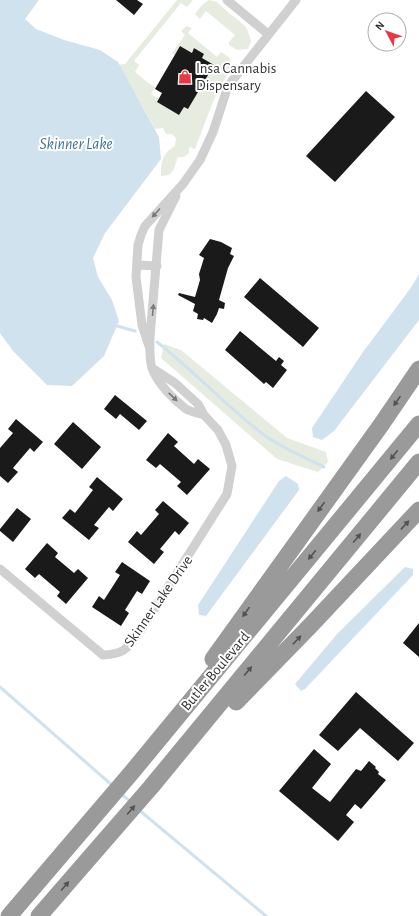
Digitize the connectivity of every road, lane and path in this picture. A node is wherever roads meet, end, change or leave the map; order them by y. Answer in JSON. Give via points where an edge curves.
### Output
{"nodes":[{"id":1,"x":227,"y":0,"type":"edge"},
{"id":2,"x":296,"y":0,"type":"edge"},
{"id":3,"x":268,"y":34,"type":"junction"},
{"id":4,"x":182,"y":184,"type":"junction"},
{"id":5,"x":137,"y":265,"type":"junction"},
{"id":6,"x":157,"y":266,"type":"junction"},
{"id":7,"x":150,"y":349,"type":"junction"},
{"id":8,"x":419,"y":369,"type":"edge"},
{"id":9,"x":419,"y":424,"type":"edge"},
{"id":10,"x":419,"y":462,"type":"edge"},
{"id":11,"x":419,"y":510,"type":"edge"},
{"id":12,"x":0,"y":569,"type":"edge"},
{"id":13,"x":132,"y":772,"type":"junction"},
{"id":14,"x":151,"y":787,"type":"junction"},
{"id":15,"x":9,"y":916,"type":"edge"},
{"id":16,"x":39,"y":916,"type":"edge"}],
"edges":[{"from":1,"to":3,"type":"street"},
{"from":2,"to":3,"type":"street","name":"Skinner Lake Drive"},
{"from":3,"to":4,"type":"street","name":"Skinner Lake Drive","via":[[228,86],[213,132],[200,160]]},
{"from":4,"to":5,"type":"street","name":"Skinner Lake Drive","one_way":true,"via":[[145,226],[138,245]]},
{"from":4,"to":6,"type":"street","name":"Skinner Lake Drive","via":[[159,230]]},
{"from":5,"to":6,"type":"street"},
{"from":5,"to":7,"type":"street","name":"Skinner Lake Drive","via":[[142,325]]},
{"from":7,"to":6,"type":"street","name":"Skinner Lake Drive","one_way":true},
{"from":7,"to":12,"type":"street","name":"Skinner Lake Drive","via":[[152,368],[175,383],[198,404],[218,430],[226,445],[232,466],[227,494],[141,630],[125,650],[117,654],[103,655]]},
{"from":8,"to":13,"type":"highway","one_way":true},
{"from":9,"to":13,"type":"highway","name":"Butler Boulevard","one_way":true},
{"from":14,"to":10,"type":"highway","name":"Butler Boulevard","one_way":true},
{"from":14,"to":11,"type":"highway","one_way":true,"via":[[306,630]]},
{"from":13,"to":15,"type":"highway","name":"Butler Boulevard"},
{"from":16,"to":14,"type":"highway","name":"Butler Boulevard","one_way":true}]}
